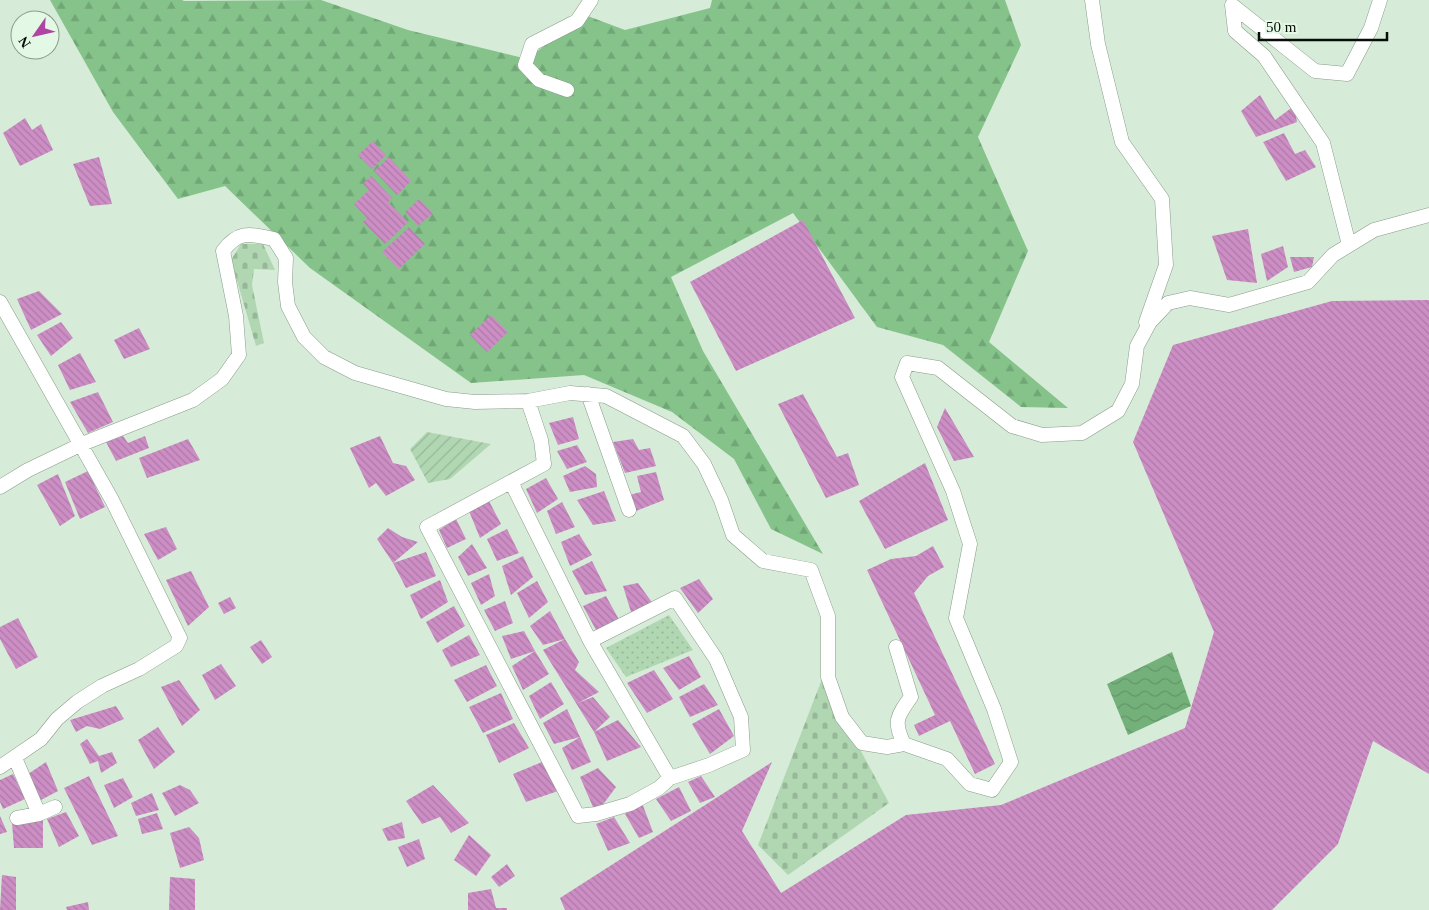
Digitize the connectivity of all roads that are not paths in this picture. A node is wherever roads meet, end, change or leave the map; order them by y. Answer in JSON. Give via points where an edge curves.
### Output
{"nodes":[{"id":1,"x":591,"y":0,"type":"edge"},
{"id":2,"x":1092,"y":0,"type":"edge"},
{"id":3,"x":1380,"y":0,"type":"edge"},
{"id":4,"x":567,"y":90,"type":"dead end"},
{"id":5,"x":1429,"y":215,"type":"edge"},
{"id":6,"x":1349,"y":245,"type":"junction"},
{"id":7,"x":0,"y":302,"type":"edge"},
{"id":8,"x":1137,"y":346,"type":"junction"},
{"id":9,"x":588,"y":394,"type":"junction"},
{"id":10,"x":528,"y":402,"type":"junction"},
{"id":11,"x":82,"y":444,"type":"junction"},
{"id":12,"x":511,"y":482,"type":"junction"},
{"id":13,"x":0,"y":487,"type":"edge"},
{"id":14,"x":629,"y":510,"type":"dead end"},
{"id":15,"x":590,"y":641,"type":"junction"},
{"id":16,"x":896,"y":647,"type":"dead end"},
{"id":17,"x":904,"y":744,"type":"junction"},
{"id":18,"x":15,"y":758,"type":"junction"},
{"id":19,"x":0,"y":768,"type":"edge"},
{"id":20,"x":670,"y":778,"type":"junction"},
{"id":21,"x":55,"y":807,"type":"dead end"},
{"id":22,"x":39,"y":814,"type":"junction"},
{"id":23,"x":17,"y":818,"type":"dead end"}],
"edges":[{"from":1,"to":4,"type":"street","via":[[578,21],[532,44],[525,65],[539,80]]},
{"from":2,"to":8,"type":"street","via":[[1098,44],[1122,142],[1162,199],[1166,265]]},
{"from":3,"to":6,"type":"street","via":[[1347,74],[1315,71],[1232,5],[1235,31],[1264,56],[1323,143]]},
{"from":5,"to":6,"type":"street","via":[[1374,230]]},
{"from":6,"to":8,"type":"street","via":[[1333,255],[1308,282],[1229,305],[1190,298],[1168,302],[1150,322]]},
{"from":7,"to":11,"type":"street"},
{"from":8,"to":17,"type":"street","via":[[1132,384],[1118,411],[1082,433],[1042,435],[1012,426],[938,368],[907,364],[902,378],[953,491],[970,544],[956,618],[994,709],[1011,762],[992,790],[970,784],[947,759]]},
{"from":9,"to":10,"type":"street","via":[[570,392]]},
{"from":9,"to":14,"type":"street"},
{"from":9,"to":17,"type":"street","via":[[606,396],[683,436],[704,464],[733,535],[763,561],[811,570],[828,616],[828,677],[842,717],[862,743],[886,747]]},
{"from":10,"to":11,"type":"street","via":[[446,399],[355,373],[324,357],[304,336],[288,306],[286,258],[282,251],[274,239],[249,234],[231,240],[223,251],[236,316],[239,355],[222,379],[193,400]]},
{"from":10,"to":12,"type":"street","via":[[541,440],[544,464]]},
{"from":11,"to":13,"type":"street"},
{"from":11,"to":18,"type":"street","via":[[180,638],[176,646],[139,669],[77,702],[40,739]]},
{"from":12,"to":15,"type":"street"},
{"from":12,"to":20,"type":"street","via":[[426,527],[578,816],[630,804]]},
{"from":15,"to":20,"type":"street"},
{"from":15,"to":20,"type":"street","via":[[675,598],[716,659],[740,717],[743,750]]},
{"from":16,"to":17,"type":"street","via":[[911,697],[898,715],[898,732]]},
{"from":18,"to":19,"type":"street"},
{"from":18,"to":22,"type":"street"},
{"from":21,"to":22,"type":"street"},
{"from":22,"to":23,"type":"street"}]}
